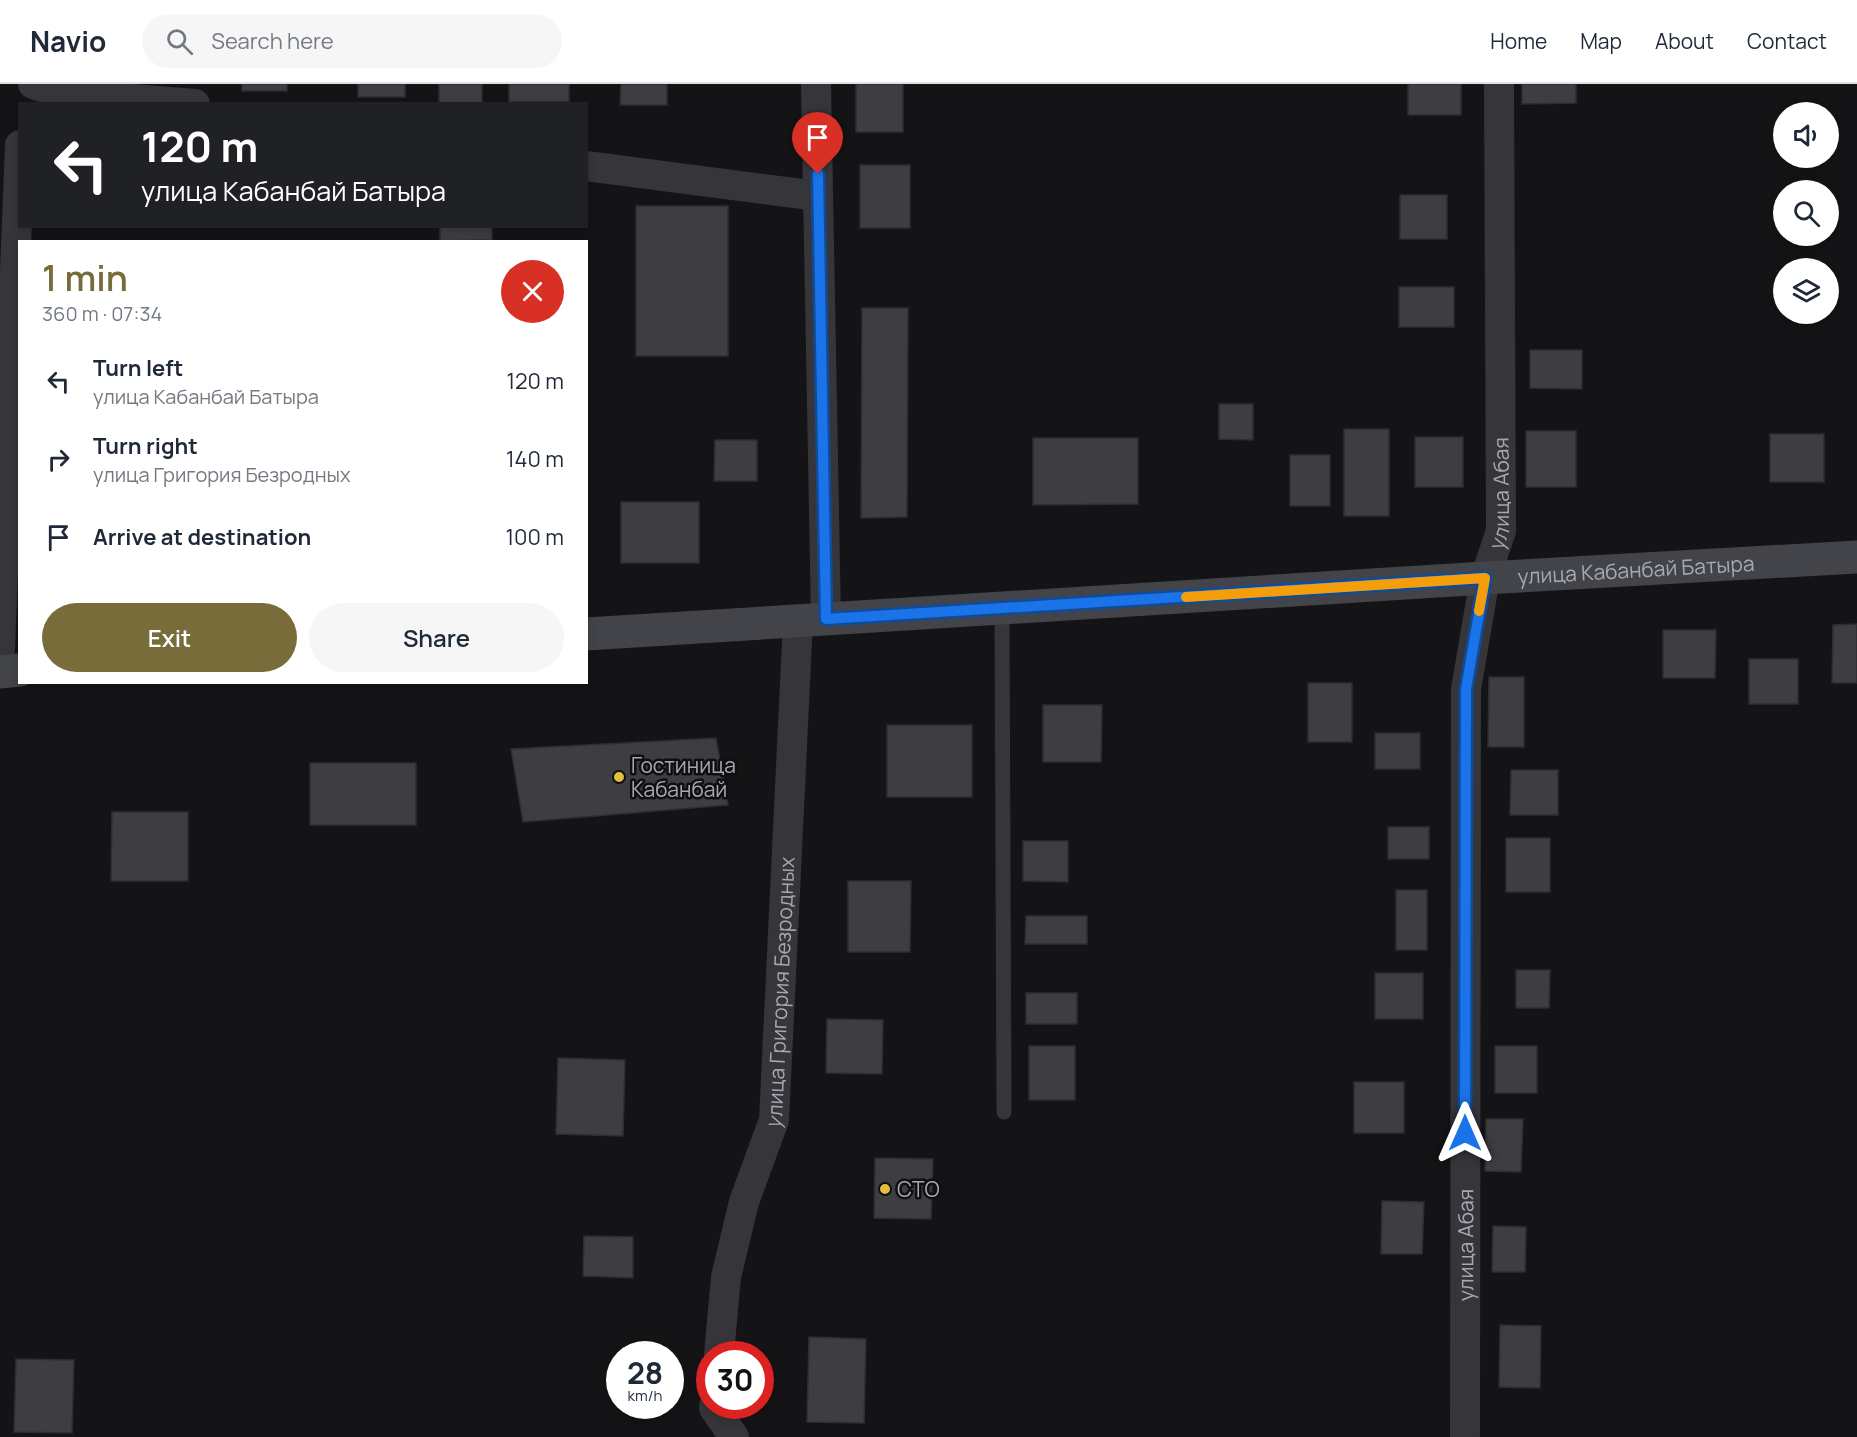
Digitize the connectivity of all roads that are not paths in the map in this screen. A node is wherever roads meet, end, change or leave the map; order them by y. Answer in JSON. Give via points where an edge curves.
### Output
{"nodes":[{"id":1,"x":22,"y":84,"type":"edge"},
{"id":2,"x":33,"y":84,"type":"edge"},
{"id":3,"x":816,"y":84,"type":"edge"},
{"id":4,"x":1499,"y":84,"type":"edge"},
{"id":5,"x":21,"y":102,"type":"edge"},
{"id":6,"x":170,"y":102,"type":"edge"},
{"id":7,"x":588,"y":166,"type":"edge"},
{"id":8,"x":18,"y":196,"type":"edge"},
{"id":9,"x":818,"y":196,"type":"junction"},
{"id":10,"x":1857,"y":557,"type":"edge"},
{"id":11,"x":1485,"y":578,"type":"junction"},
{"id":12,"x":1002,"y":608,"type":"junction"},
{"id":13,"x":812,"y":620,"type":"junction"},
{"id":14,"x":588,"y":634,"type":"edge"},
{"id":15,"x":0,"y":650,"type":"edge"},
{"id":16,"x":18,"y":670,"type":"edge"},
{"id":17,"x":0,"y":672,"type":"edge"},
{"id":18,"x":1004,"y":1112,"type":"dead end"},
{"id":19,"x":720,"y":1341,"type":"edge"},
{"id":20,"x":722,"y":1419,"type":"edge"},
{"id":21,"x":734,"y":1437,"type":"edge"},
{"id":22,"x":1465,"y":1437,"type":"edge"}],
"edges":[{"from":1,"to":5,"type":"street"},
{"from":2,"to":6,"type":"street","via":[[59,93]]},
{"from":3,"to":9,"type":"street","name":"улица Григория Безродных"},
{"from":4,"to":11,"type":"street","name":"улица Абая","via":[[1501,531]]},
{"from":7,"to":9,"type":"street"},
{"from":8,"to":15,"type":"street"},
{"from":9,"to":13,"type":"street","name":"улица Григория Безродных"},
{"from":10,"to":11,"type":"street","name":"улица Кабанбай Батыра"},
{"from":11,"to":12,"type":"street","name":"улица Кабанбай Батыра"},
{"from":11,"to":22,"type":"street","name":"улица Абая","via":[[1466,689]]},
{"from":12,"to":13,"type":"street","name":"улица Кабанбай Батыра"},
{"from":12,"to":18,"type":"lane"},
{"from":13,"to":14,"type":"street","name":"улица Кабанбай Батыра"},
{"from":13,"to":19,"type":"street","name":"улица Григория Безродных","via":[[774,1120],[736,1234],[726,1277]]},
{"from":16,"to":17,"type":"street"},
{"from":20,"to":21,"type":"street"}]}
